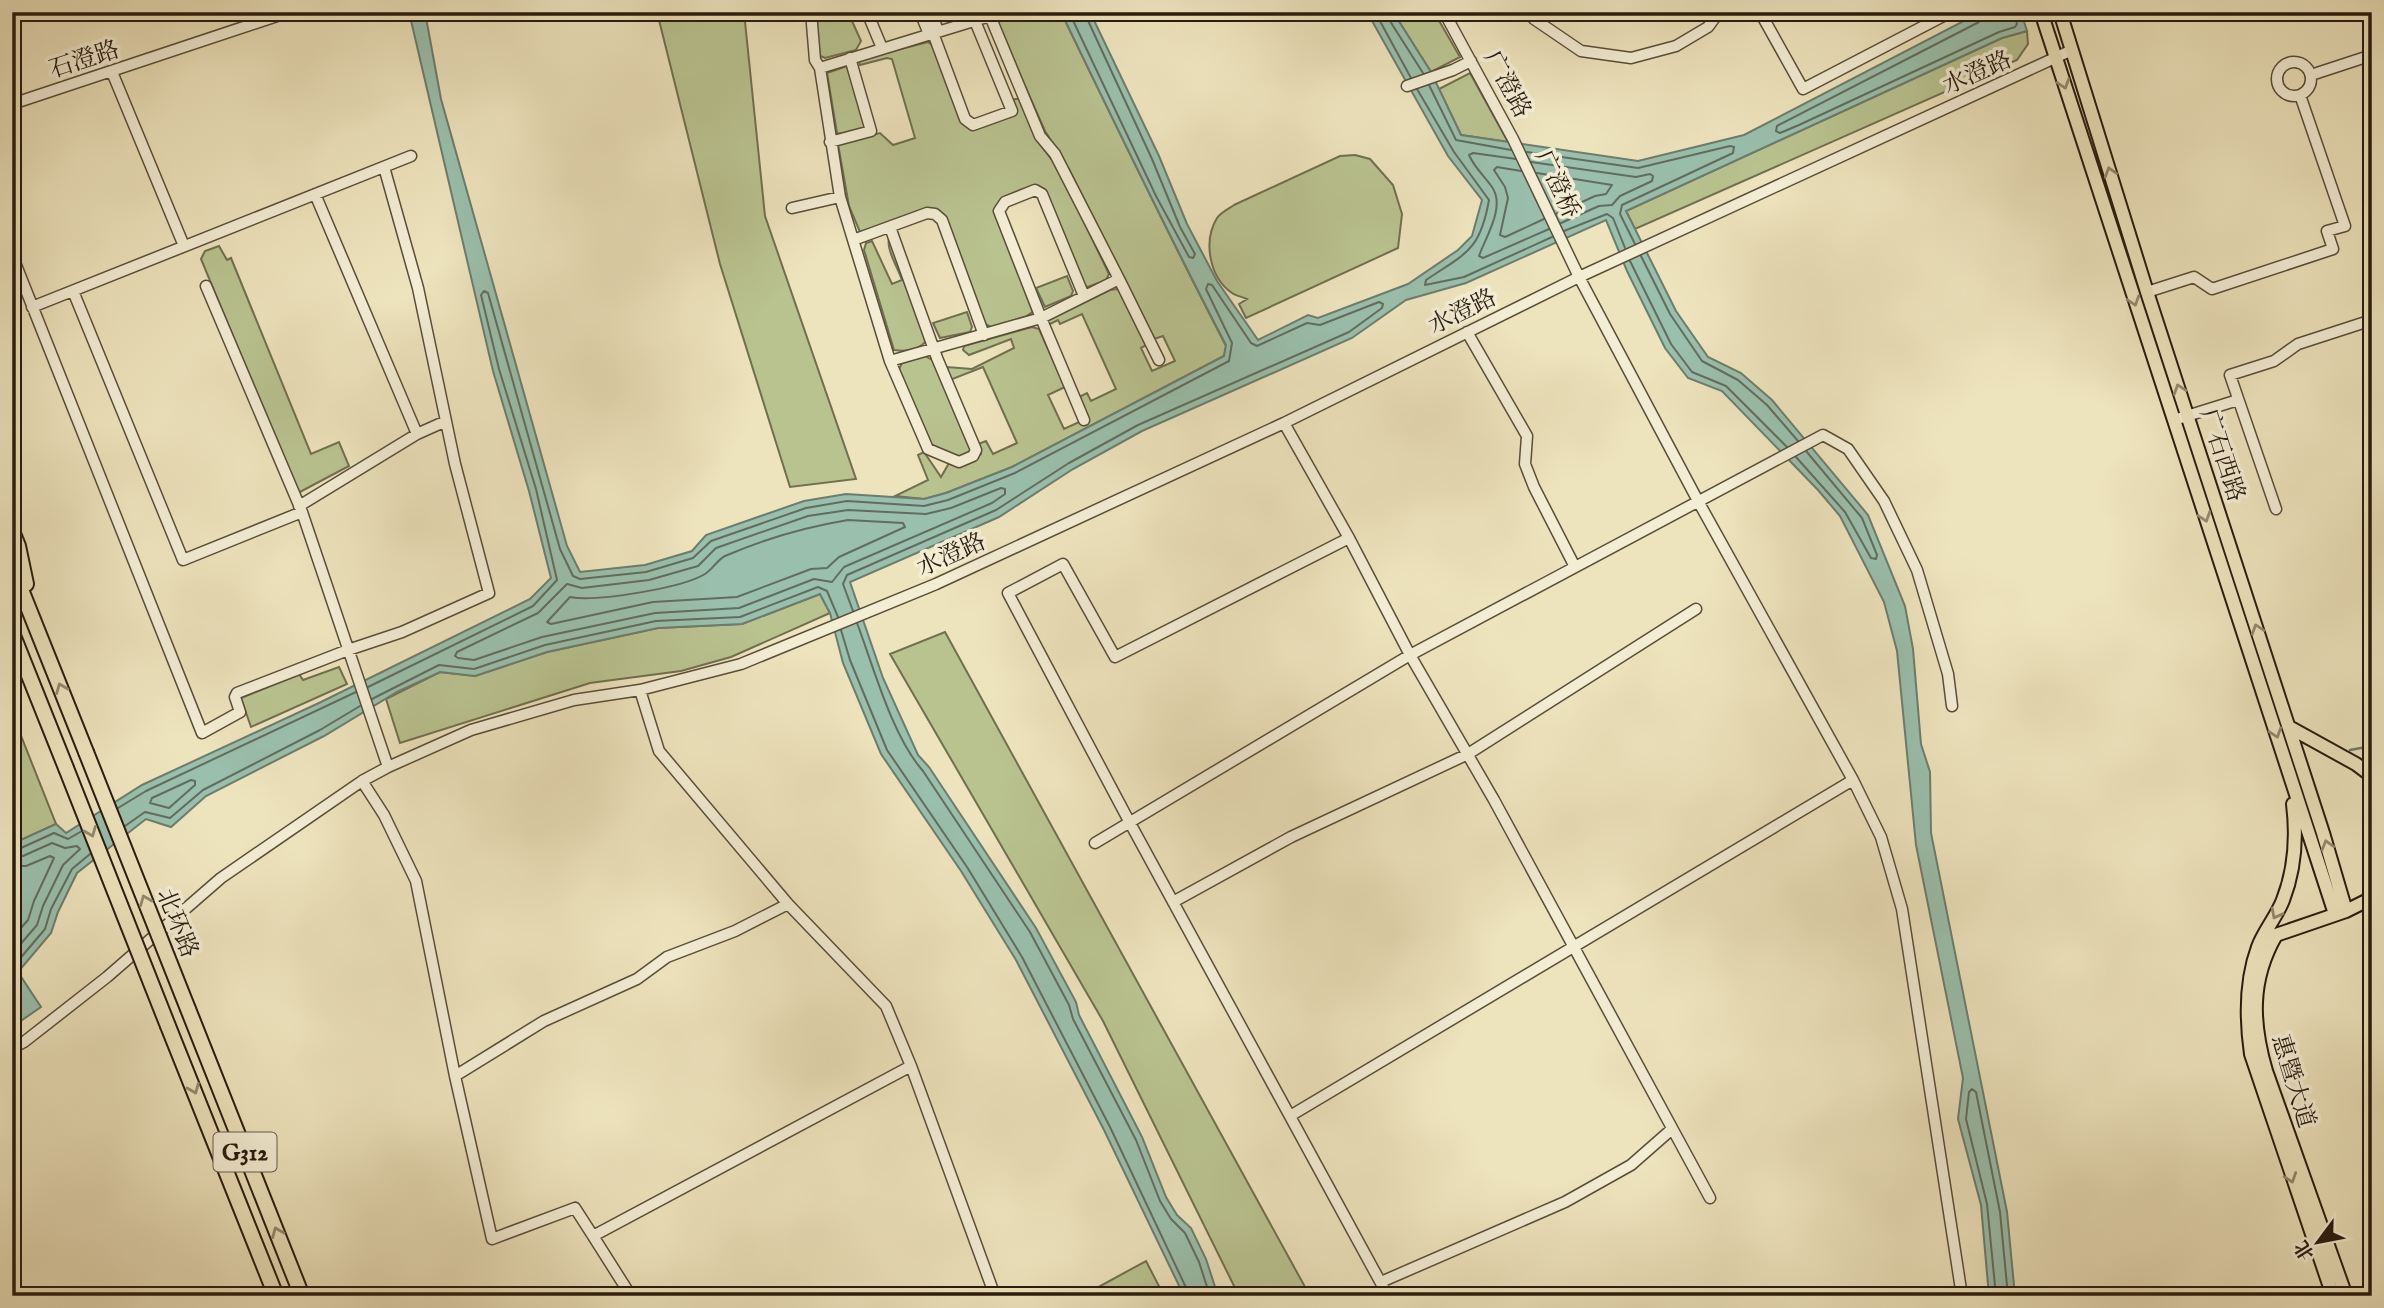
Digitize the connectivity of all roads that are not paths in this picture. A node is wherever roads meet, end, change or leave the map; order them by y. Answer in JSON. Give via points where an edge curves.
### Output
{"nodes":[{"id":1,"x":289,"y":12,"type":"edge"},
{"id":2,"x":811,"y":12,"type":"edge"},
{"id":3,"x":867,"y":12,"type":"edge"},
{"id":4,"x":920,"y":12,"type":"edge"},
{"id":5,"x":931,"y":12,"type":"edge"},
{"id":6,"x":1444,"y":12,"type":"edge"},
{"id":7,"x":1530,"y":12,"type":"edge"},
{"id":8,"x":1719,"y":12,"type":"edge"},
{"id":9,"x":1760,"y":12,"type":"edge"},
{"id":10,"x":1951,"y":12,"type":"edge"},
{"id":11,"x":2061,"y":13,"type":"edge"},
{"id":12,"x":2042,"y":16,"type":"edge"},
{"id":13,"x":975,"y":21,"type":"junction"},
{"id":14,"x":933,"y":33,"type":"junction"},
{"id":15,"x":881,"y":48,"type":"junction"},
{"id":16,"x":2072,"y":50,"type":"junction"},
{"id":17,"x":2372,"y":55,"type":"edge"},
{"id":18,"x":850,"y":58,"type":"junction"},
{"id":19,"x":2055,"y":59,"type":"junction"},
{"id":20,"x":1471,"y":61,"type":"junction"},
{"id":21,"x":820,"y":68,"type":"junction"},
{"id":22,"x":112,"y":72,"type":"junction"},
{"id":23,"x":2311,"y":75,"type":"junction"},
{"id":24,"x":1407,"y":86,"type":"dead end"},
{"id":25,"x":1021,"y":89,"type":"junction"},
{"id":26,"x":1005,"y":94,"type":"junction"},
{"id":27,"x":2300,"y":95,"type":"junction"},
{"id":28,"x":12,"y":104,"type":"edge"},
{"id":29,"x":1513,"y":139,"type":"joint"},
{"id":30,"x":830,"y":142,"type":"junction"},
{"id":31,"x":411,"y":156,"type":"dead end"},
{"id":32,"x":384,"y":167,"type":"junction"},
{"id":33,"x":315,"y":194,"type":"junction"},
{"id":34,"x":840,"y":197,"type":"junction"},
{"id":35,"x":792,"y":208,"type":"dead end"},
{"id":36,"x":890,"y":227,"type":"junction"},
{"id":37,"x":856,"y":239,"type":"dead end"},
{"id":38,"x":184,"y":246,"type":"junction"},
{"id":39,"x":12,"y":255,"type":"edge"},
{"id":40,"x":1579,"y":276,"type":"junction"},
{"id":41,"x":1119,"y":279,"type":"junction"},
{"id":42,"x":206,"y":286,"type":"dead end"},
{"id":43,"x":73,"y":291,"type":"junction"},
{"id":44,"x":2147,"y":292,"type":"junction"},
{"id":45,"x":1084,"y":296,"type":"junction"},
{"id":46,"x":32,"y":307,"type":"junction"},
{"id":47,"x":1041,"y":318,"type":"junction"},
{"id":48,"x":2372,"y":320,"type":"edge"},
{"id":49,"x":1467,"y":332,"type":"junction"},
{"id":50,"x":984,"y":335,"type":"junction"},
{"id":51,"x":935,"y":349,"type":"junction"},
{"id":52,"x":1159,"y":360,"type":"dead end"},
{"id":53,"x":890,"y":362,"type":"junction"},
{"id":54,"x":2238,"y":400,"type":"junction"},
{"id":55,"x":2188,"y":416,"type":"junction"},
{"id":56,"x":1084,"y":420,"type":"dead end"},
{"id":57,"x":2174,"y":420,"type":"junction"},
{"id":58,"x":446,"y":421,"type":"junction"},
{"id":59,"x":1284,"y":423,"type":"junction"},
{"id":60,"x":417,"y":434,"type":"junction"},
{"id":61,"x":1698,"y":501,"type":"junction"},
{"id":62,"x":300,"y":509,"type":"junction"},
{"id":63,"x":2276,"y":509,"type":"dead end"},
{"id":64,"x":12,"y":531,"type":"edge"},
{"id":65,"x":1349,"y":538,"type":"junction"},
{"id":66,"x":12,"y":567,"type":"edge"},
{"id":67,"x":1575,"y":567,"type":"junction"},
{"id":68,"x":1696,"y":610,"type":"dead end"},
{"id":69,"x":33,"y":620,"type":"junction"},
{"id":70,"x":13,"y":636,"type":"edge"},
{"id":71,"x":348,"y":650,"type":"junction"},
{"id":72,"x":1410,"y":655,"type":"junction"},
{"id":73,"x":640,"y":690,"type":"junction"},
{"id":74,"x":1952,"y":706,"type":"dead end"},
{"id":75,"x":2289,"y":727,"type":"junction"},
{"id":76,"x":1468,"y":754,"type":"junction"},
{"id":77,"x":388,"y":767,"type":"junction"},
{"id":78,"x":2290,"y":776,"type":"junction"},
{"id":79,"x":2372,"y":776,"type":"edge"},
{"id":80,"x":1853,"y":780,"type":"junction"},
{"id":81,"x":362,"y":781,"type":"junction"},
{"id":82,"x":1130,"y":823,"type":"junction"},
{"id":83,"x":1095,"y":843,"type":"dead end"},
{"id":84,"x":2372,"y":898,"type":"edge"},
{"id":85,"x":1173,"y":902,"type":"junction"},
{"id":86,"x":788,"y":904,"type":"junction"},
{"id":87,"x":2341,"y":912,"type":"junction"},
{"id":88,"x":1572,"y":947,"type":"junction"},
{"id":89,"x":12,"y":1048,"type":"edge"},
{"id":90,"x":911,"y":1066,"type":"junction"},
{"id":91,"x":455,"y":1076,"type":"junction"},
{"id":92,"x":1290,"y":1116,"type":"junction"},
{"id":93,"x":1672,"y":1129,"type":"junction"},
{"id":94,"x":1710,"y":1198,"type":"dead end"},
{"id":95,"x":593,"y":1236,"type":"junction"},
{"id":96,"x":1381,"y":1282,"type":"junction"},
{"id":97,"x":276,"y":1296,"type":"edge"},
{"id":98,"x":302,"y":1296,"type":"edge"},
{"id":99,"x":631,"y":1296,"type":"edge"},
{"id":100,"x":995,"y":1296,"type":"edge"},
{"id":101,"x":1388,"y":1296,"type":"edge"},
{"id":102,"x":1962,"y":1296,"type":"edge"},
{"id":103,"x":2333,"y":1296,"type":"edge"},
{"id":104,"x":2346,"y":1296,"type":"edge"}],
"edges":[{"from":1,"to":22,"type":"street","name":"石澄路"},
{"from":2,"to":21,"type":"street","via":[[815,60]]},
{"from":3,"to":15,"type":"street"},
{"from":4,"to":14,"type":"street"},
{"from":5,"to":14,"type":"street"},
{"from":6,"to":20,"type":"street","name":"广澄路"},
{"from":7,"to":8,"type":"street","via":[[1581,51],[1631,58],[1676,46],[1708,27]]},
{"from":9,"to":10,"type":"street","via":[[1803,89]]},
{"from":11,"to":16,"type":"main road","name":"广石西路"},
{"from":12,"to":19,"type":"main road"},
{"from":13,"to":14,"type":"street"},
{"from":13,"to":25,"type":"street","via":[[990,16]]},
{"from":13,"to":26,"type":"street"},
{"from":14,"to":15,"type":"street"},
{"from":14,"to":26,"type":"street","via":[[969,123],[1012,111]]},
{"from":15,"to":18,"type":"street"},
{"from":16,"to":19,"type":"street","name":"水澄路"},
{"from":44,"to":16,"type":"main road","name":"广石西路","one_way":true},
{"from":17,"to":23,"type":"street"},
{"from":18,"to":21,"type":"street"},
{"from":18,"to":30,"type":"street","via":[[871,131]]},
{"from":19,"to":40,"type":"street","name":"水澄路"},
{"from":19,"to":57,"type":"main road","one_way":true},
{"from":20,"to":24,"type":"street"},
{"from":20,"to":29,"type":"street","name":"广澄路"},
{"from":21,"to":30,"type":"street"},
{"from":22,"to":28,"type":"street","name":"石澄路"},
{"from":22,"to":38,"type":"street"},
{"from":23,"to":27,"type":"street","via":[[2309,86]]},
{"from":23,"to":27,"type":"street","via":[[2300,63],[2290,62],[2281,69],[2281,89]]},
{"from":25,"to":26,"type":"street"},
{"from":25,"to":41,"type":"street","via":[[1040,136],[1055,154]]},
{"from":27,"to":44,"type":"street","via":[[2345,226],[2327,231],[2333,249],[2212,289],[2194,277]]},
{"from":29,"to":40,"type":"street","name":"广澄桥"},
{"from":30,"to":34,"type":"street"},
{"from":31,"to":32,"type":"street"},
{"from":32,"to":33,"type":"street"},
{"from":32,"to":58,"type":"street","via":[[418,288]]},
{"from":33,"to":38,"type":"street"},
{"from":33,"to":60,"type":"street"},
{"from":34,"to":35,"type":"street"},
{"from":34,"to":53,"type":"street"},
{"from":36,"to":37,"type":"street"},
{"from":36,"to":50,"type":"street","via":[[927,213],[942,220]]},
{"from":36,"to":51,"type":"street"},
{"from":38,"to":43,"type":"street"},
{"from":39,"to":46,"type":"street"},
{"from":40,"to":49,"type":"street","name":"水澄路"},
{"from":40,"to":61,"type":"street","name":"广澄桥"},
{"from":41,"to":45,"type":"street"},
{"from":41,"to":52,"type":"street"},
{"from":42,"to":62,"type":"street"},
{"from":43,"to":46,"type":"street"},
{"from":43,"to":62,"type":"street","via":[[183,560]]},
{"from":55,"to":44,"type":"main road","name":"广石西路","one_way":true},
{"from":45,"to":47,"type":"street"},
{"from":45,"to":47,"type":"street","via":[[1042,194],[1035,190],[1005,202],[999,211]]},
{"from":46,"to":71,"type":"street","via":[[202,733],[240,712],[237,693]]},
{"from":47,"to":50,"type":"street"},
{"from":47,"to":56,"type":"street"},
{"from":48,"to":54,"type":"street","via":[[2298,344],[2274,360],[2230,375]]},
{"from":49,"to":59,"type":"street","name":"水澄路"},
{"from":49,"to":67,"type":"street","via":[[1527,436],[1525,464]]},
{"from":50,"to":51,"type":"street"},
{"from":51,"to":53,"type":"street"},
{"from":51,"to":53,"type":"street","via":[[976,450],[967,460],[954,462],[928,449]]},
{"from":54,"to":55,"type":"street"},
{"from":54,"to":63,"type":"street"},
{"from":55,"to":57,"type":"street"},
{"from":75,"to":55,"type":"main road","name":"广石西路","one_way":true},
{"from":57,"to":78,"type":"main road","one_way":true},
{"from":58,"to":60,"type":"street"},
{"from":58,"to":71,"type":"street","via":[[489,593],[402,632]]},
{"from":59,"to":65,"type":"street"},
{"from":59,"to":73,"type":"street","name":"水澄路","via":[[825,631],[741,664]]},
{"from":60,"to":62,"type":"street"},
{"from":61,"to":67,"type":"street"},
{"from":61,"to":74,"type":"street","via":[[1823,435],[1848,449],[1884,501],[1917,570],[1948,674]]},
{"from":61,"to":80,"type":"street","name":"广澄桥"},
{"from":62,"to":71,"type":"street"},
{"from":64,"to":69,"type":"highway"},
{"from":65,"to":72,"type":"street"},
{"from":65,"to":82,"type":"street","via":[[1115,657],[1063,564],[1008,593]]},
{"from":66,"to":69,"type":"highway","name":"北环路","number":"G312"},
{"from":67,"to":72,"type":"street"},
{"from":68,"to":76,"type":"street"},
{"from":98,"to":69,"type":"highway","name":"北环路","number":"G312","one_way":true,"bridge":true},
{"from":70,"to":97,"type":"highway","name":"北环路","number":"G312","one_way":true,"bridge":true},
{"from":71,"to":77,"type":"street"},
{"from":72,"to":76,"type":"street"},
{"from":72,"to":82,"type":"street"},
{"from":73,"to":77,"type":"street","name":"水澄路","via":[[574,700],[471,730]]},
{"from":73,"to":86,"type":"street","via":[[659,751]]},
{"from":75,"to":79,"type":"main road"},
{"from":87,"to":75,"type":"main road","name":"广石西路","one_way":true},
{"from":76,"to":85,"type":"street","via":[[1291,837]]},
{"from":76,"to":88,"type":"street"},
{"from":77,"to":81,"type":"street","name":"水澄路"},
{"from":78,"to":87,"type":"main road"},
{"from":78,"to":103,"type":"main road","one_way":true,"via":[[2296,831],[2292,870],[2283,900],[2258,947],[2246,1023],[2250,1054]]},
{"from":80,"to":88,"type":"street"},
{"from":80,"to":102,"type":"street","name":"广澄桥","via":[[1881,837],[1902,909]]},
{"from":81,"to":89,"type":"street","name":"水澄路","via":[[221,878],[107,977]]},
{"from":81,"to":91,"type":"street","via":[[416,881]]},
{"from":82,"to":83,"type":"street"},
{"from":82,"to":85,"type":"street"},
{"from":84,"to":87,"type":"main road","name":"惠暨大道"},
{"from":85,"to":92,"type":"street"},
{"from":86,"to":90,"type":"street","via":[[886,1006]]},
{"from":86,"to":91,"type":"street","via":[[667,957],[637,979],[544,1021]]},
{"from":87,"to":104,"type":"main road","name":"惠暨大道","via":[[2276,935],[2266,953],[2255,1003],[2257,1040],[2266,1070]]},
{"from":88,"to":92,"type":"street"},
{"from":88,"to":93,"type":"street"},
{"from":90,"to":95,"type":"street"},
{"from":90,"to":100,"type":"street"},
{"from":91,"to":95,"type":"street","via":[[492,1239],[575,1208]]},
{"from":92,"to":96,"type":"street"},
{"from":93,"to":94,"type":"street"},
{"from":93,"to":96,"type":"street","via":[[1631,1165],[1565,1202]]},
{"from":95,"to":99,"type":"street"},
{"from":96,"to":101,"type":"street"}]}
